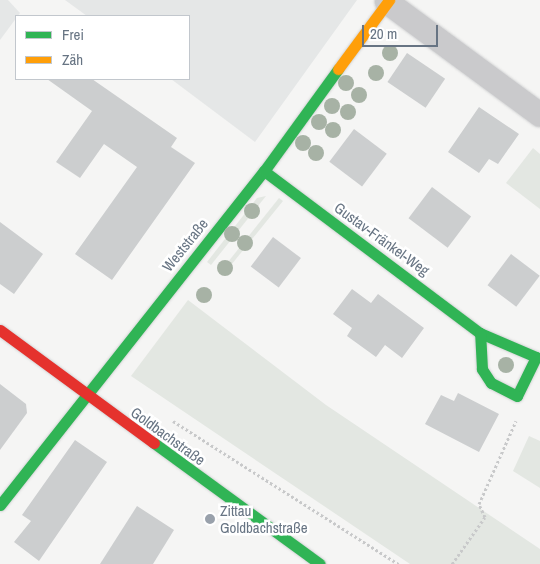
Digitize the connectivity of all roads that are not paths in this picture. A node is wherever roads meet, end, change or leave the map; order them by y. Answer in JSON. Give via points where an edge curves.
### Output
{"nodes":[{"id":1,"x":388,"y":1,"type":"edge"},
{"id":2,"x":540,"y":115,"type":"edge"},
{"id":3,"x":264,"y":171,"type":"junction"},
{"id":4,"x":0,"y":330,"type":"edge"},
{"id":5,"x":480,"y":333,"type":"junction"},
{"id":6,"x":86,"y":394,"type":"junction"},
{"id":7,"x":0,"y":505,"type":"edge"},
{"id":8,"x":320,"y":564,"type":"edge"}],
"edges":[{"from":1,"to":2,"type":"street"},
{"from":1,"to":3,"type":"street","name":"Weststraße"},
{"from":3,"to":5,"type":"street","name":"Gustav-Fränkel-Weg"},
{"from":3,"to":6,"type":"street","name":"Weststraße"},
{"from":4,"to":6,"type":"street","name":"Goldbachstraße"},
{"from":5,"to":5,"type":"street","name":"Gustav-Fränkel-Weg","via":[[482,369],[491,382],[517,396],[536,357]]},
{"from":6,"to":7,"type":"street","name":"Weststraße"},
{"from":6,"to":8,"type":"street","name":"Goldbachstraße"}]}
